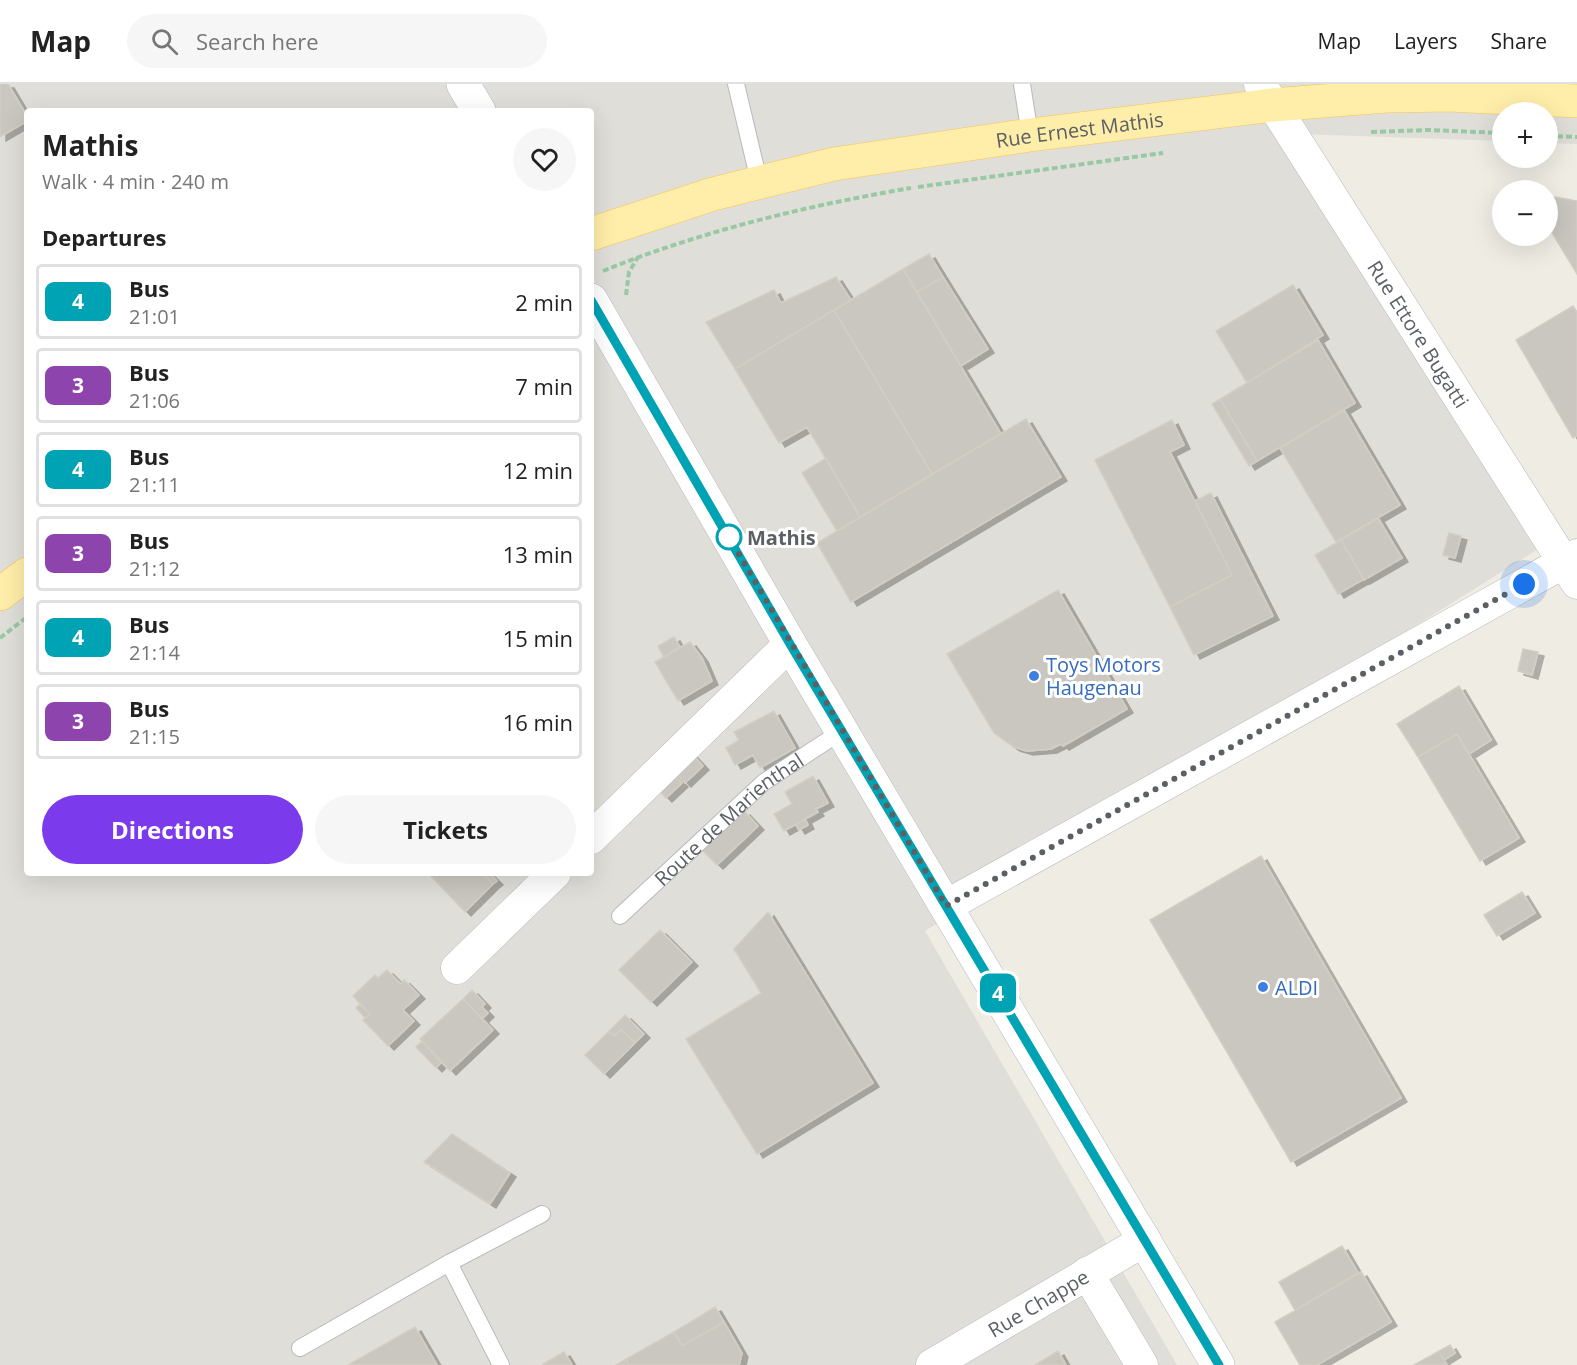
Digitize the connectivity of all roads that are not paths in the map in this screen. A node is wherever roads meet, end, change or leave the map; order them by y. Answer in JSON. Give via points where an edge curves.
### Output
{"nodes":[{"id":1,"x":463,"y":84,"type":"edge"},
{"id":2,"x":736,"y":84,"type":"edge"},
{"id":3,"x":1022,"y":84,"type":"edge"},
{"id":4,"x":1266,"y":94,"type":"edge"},
{"id":5,"x":1577,"y":101,"type":"edge"},
{"id":6,"x":477,"y":108,"type":"edge"},
{"id":7,"x":1030,"y":135,"type":"junction"},
{"id":8,"x":759,"y":182,"type":"junction"},
{"id":9,"x":594,"y":233,"type":"edge"},
{"id":10,"x":596,"y":286,"type":"edge"},
{"id":11,"x":1572,"y":567,"type":"edge"},
{"id":12,"x":24,"y":576,"type":"edge"},
{"id":13,"x":0,"y":594,"type":"edge"},
{"id":14,"x":790,"y":644,"type":"junction"},
{"id":15,"x":842,"y":731,"type":"junction"},
{"id":16,"x":594,"y":835,"type":"edge"},
{"id":17,"x":552,"y":876,"type":"edge"},
{"id":18,"x":946,"y":906,"type":"junction"},
{"id":19,"x":620,"y":916,"type":"dead end"},
{"id":20,"x":457,"y":968,"type":"dead end"},
{"id":21,"x":542,"y":1214,"type":"dead end"},
{"id":22,"x":1145,"y":1240,"type":"junction"},
{"id":23,"x":449,"y":1263,"type":"junction"},
{"id":24,"x":1087,"y":1273,"type":"junction"},
{"id":25,"x":300,"y":1348,"type":"dead end"},
{"id":26,"x":501,"y":1365,"type":"edge"},
{"id":27,"x":932,"y":1365,"type":"edge"},
{"id":28,"x":1142,"y":1365,"type":"edge"},
{"id":29,"x":1218,"y":1365,"type":"edge"}],
"edges":[{"from":1,"to":6,"type":"street"},
{"from":2,"to":8,"type":"lane"},
{"from":3,"to":7,"type":"lane"},
{"from":4,"to":5,"type":"main road","name":"Rue Ernest Mathis"},
{"from":4,"to":7,"type":"main road","name":"Rue Ernest Mathis"},
{"from":4,"to":11,"type":"street","name":"Rue Ettore Bugatti"},
{"from":7,"to":8,"type":"main road","name":"Rue Ernest Mathis","via":[[882,156]]},
{"from":8,"to":9,"type":"main road","name":"Rue Ernest Mathis"},
{"from":10,"to":14,"type":"street"},
{"from":11,"to":18,"type":"street","via":[[1298,708]]},
{"from":12,"to":13,"type":"main road"},
{"from":14,"to":15,"type":"street"},
{"from":14,"to":16,"type":"street"},
{"from":15,"to":18,"type":"street"},
{"from":15,"to":19,"type":"lane","name":"Route de Marienthal","via":[[764,782]]},
{"from":17,"to":20,"type":"street"},
{"from":18,"to":22,"type":"street"},
{"from":21,"to":23,"type":"lane"},
{"from":22,"to":24,"type":"street","name":"Rue Chappe"},
{"from":22,"to":29,"type":"street"},
{"from":23,"to":25,"type":"lane"},
{"from":23,"to":26,"type":"lane"},
{"from":24,"to":27,"type":"street","name":"Rue Chappe"},
{"from":24,"to":28,"type":"street"}]}
